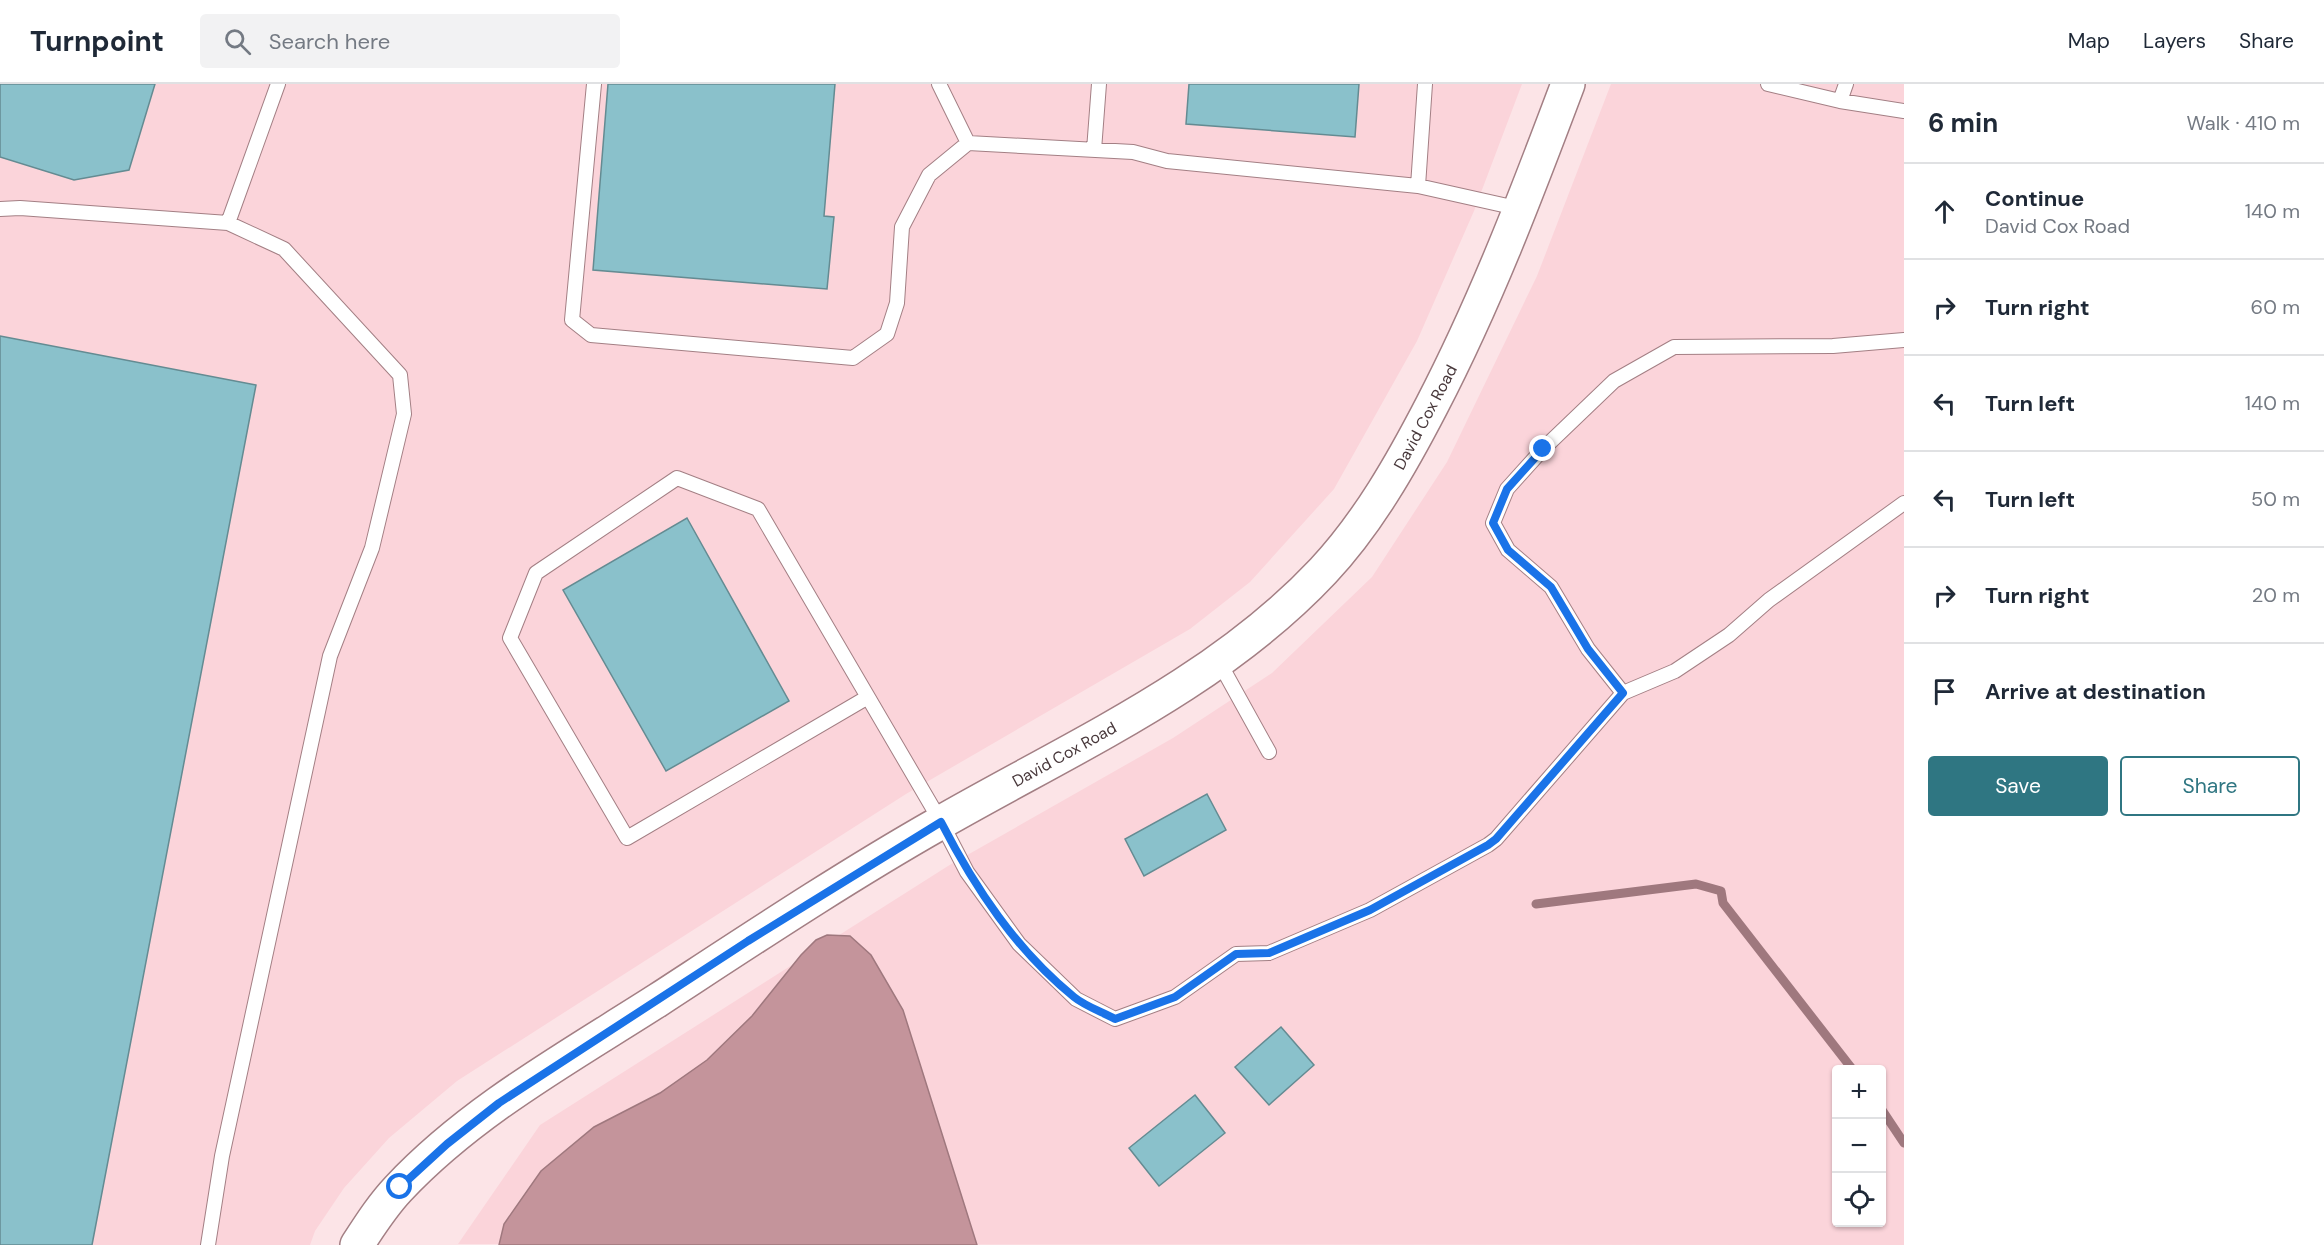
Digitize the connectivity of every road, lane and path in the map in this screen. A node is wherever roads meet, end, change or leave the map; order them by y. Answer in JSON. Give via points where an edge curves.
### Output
{"nodes":[{"id":1,"x":278,"y":84,"type":"edge"},
{"id":2,"x":594,"y":84,"type":"edge"},
{"id":3,"x":939,"y":84,"type":"edge"},
{"id":4,"x":1099,"y":84,"type":"edge"},
{"id":5,"x":1425,"y":84,"type":"edge"},
{"id":6,"x":1568,"y":84,"type":"edge"},
{"id":7,"x":1768,"y":84,"type":"edge"},
{"id":8,"x":1846,"y":84,"type":"edge"},
{"id":9,"x":1840,"y":100,"type":"junction"},
{"id":10,"x":1904,"y":111,"type":"edge"},
{"id":11,"x":968,"y":143,"type":"junction"},
{"id":12,"x":1094,"y":150,"type":"junction"},
{"id":13,"x":1418,"y":186,"type":"junction"},
{"id":14,"x":1521,"y":209,"type":"junction"},
{"id":15,"x":0,"y":210,"type":"edge"},
{"id":16,"x":228,"y":223,"type":"junction"},
{"id":17,"x":1904,"y":340,"type":"edge"},
{"id":18,"x":1904,"y":503,"type":"edge"},
{"id":19,"x":1218,"y":660,"type":"junction"},
{"id":20,"x":1623,"y":693,"type":"junction"},
{"id":21,"x":868,"y":697,"type":"junction"},
{"id":22,"x":1269,"y":752,"type":"dead end"},
{"id":23,"x":941,"y":822,"type":"junction"},
{"id":24,"x":208,"y":1245,"type":"edge"},
{"id":25,"x":357,"y":1245,"type":"edge"}],
"edges":[{"from":1,"to":16,"type":"lane"},
{"from":2,"to":11,"type":"lane","via":[[572,321],[591,335],[853,358],[887,334],[897,303],[902,227],[929,175]]},
{"from":3,"to":11,"type":"lane"},
{"from":4,"to":12,"type":"lane"},
{"from":5,"to":13,"type":"lane"},
{"from":6,"to":14,"type":"main road","name":"David Cox Road"},
{"from":7,"to":9,"type":"lane"},
{"from":8,"to":9,"type":"lane"},
{"from":9,"to":10,"type":"lane"},
{"from":11,"to":12,"type":"lane"},
{"from":12,"to":13,"type":"lane"},
{"from":13,"to":14,"type":"lane"},
{"from":14,"to":19,"type":"main road","name":"David Cox Road","via":[[1456,358],[1412,444],[1358,529],[1324,570],[1270,621]]},
{"from":15,"to":16,"type":"lane","via":[[20,208]]},
{"from":16,"to":24,"type":"lane","via":[[284,249],[368,340],[400,375],[404,414],[372,548],[330,656],[222,1156]]},
{"from":17,"to":20,"type":"lane","via":[[1833,346],[1674,347],[1614,381],[1507,489],[1493,523],[1508,550],[1551,587],[1588,649]]},
{"from":18,"to":20,"type":"lane","via":[[1711,647],[1676,670]]},
{"from":19,"to":22,"type":"lane"},
{"from":19,"to":23,"type":"main road","name":"David Cox Road","via":[[1100,734]]},
{"from":20,"to":23,"type":"lane","via":[[1488,845],[1370,910],[1269,953],[1236,954],[1175,997],[1115,1019],[1076,999],[1018,944],[967,872]]},
{"from":21,"to":21,"type":"lane","via":[[759,508],[677,478],[536,573],[510,638],[627,838]]},
{"from":21,"to":23,"type":"lane"},
{"from":23,"to":25,"type":"main road","name":"David Cox Road","via":[[748,941],[499,1103],[400,1187]]}]}
